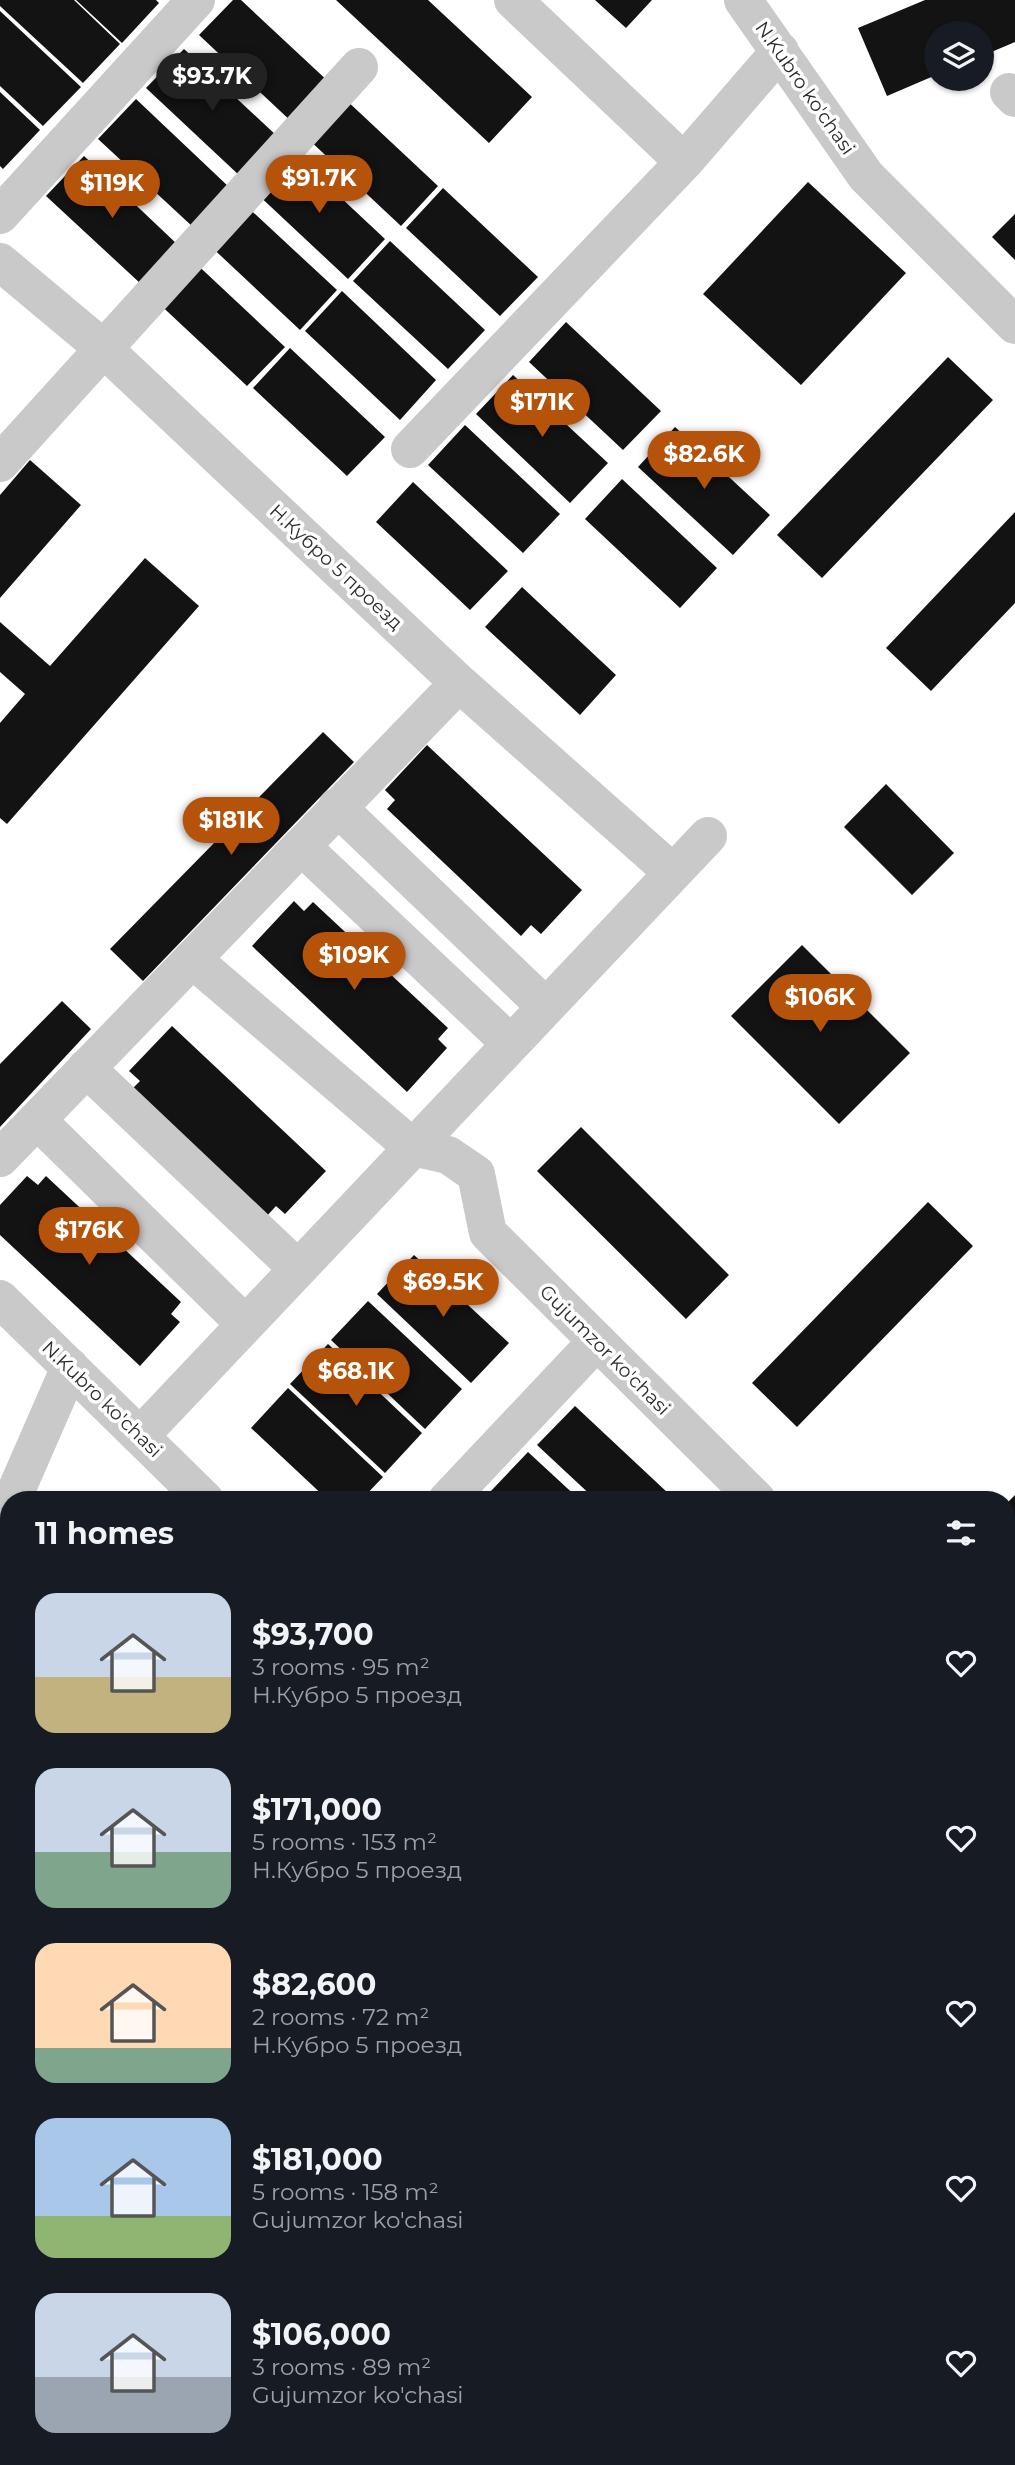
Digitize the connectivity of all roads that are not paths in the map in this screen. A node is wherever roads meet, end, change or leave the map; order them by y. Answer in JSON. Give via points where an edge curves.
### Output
{"nodes":[{"id":1,"x":196,"y":0,"type":"edge"},
{"id":2,"x":513,"y":0,"type":"edge"},
{"id":3,"x":744,"y":0,"type":"edge"},
{"id":4,"x":780,"y":51,"type":"junction"},
{"id":5,"x":359,"y":67,"type":"dead end"},
{"id":6,"x":684,"y":162,"type":"junction"},
{"id":7,"x":0,"y":215,"type":"edge"},
{"id":8,"x":0,"y":262,"type":"edge"},
{"id":9,"x":1015,"y":325,"type":"edge"},
{"id":10,"x":104,"y":349,"type":"junction"},
{"id":11,"x":410,"y":449,"type":"dead end"},
{"id":12,"x":0,"y":463,"type":"edge"},
{"id":13,"x":459,"y":683,"type":"junction"},
{"id":14,"x":337,"y":807,"type":"junction"},
{"id":15,"x":708,"y":836,"type":"dead end"},
{"id":16,"x":301,"y":846,"type":"junction"},
{"id":17,"x":672,"y":872,"type":"junction"},
{"id":18,"x":192,"y":959,"type":"junction"},
{"id":19,"x":545,"y":1006,"type":"junction"},
{"id":20,"x":510,"y":1043,"type":"junction"},
{"id":21,"x":86,"y":1068,"type":"junction"},
{"id":22,"x":37,"y":1120,"type":"junction"},
{"id":23,"x":412,"y":1147,"type":"junction"},
{"id":24,"x":0,"y":1158,"type":"edge"},
{"id":25,"x":298,"y":1269,"type":"junction"},
{"id":26,"x":0,"y":1299,"type":"edge"},
{"id":27,"x":245,"y":1324,"type":"junction"},
{"id":28,"x":597,"y":1341,"type":"junction"},
{"id":29,"x":70,"y":1367,"type":"junction"},
{"id":30,"x":139,"y":1436,"type":"junction"},
{"id":31,"x":16,"y":1491,"type":"edge"},
{"id":32,"x":196,"y":1491,"type":"edge"},
{"id":33,"x":455,"y":1491,"type":"edge"},
{"id":34,"x":748,"y":1491,"type":"edge"}],
"edges":[{"from":1,"to":7,"type":"street"},
{"from":2,"to":6,"type":"street"},
{"from":3,"to":4,"type":"street","name":"N.Kubro ko'chasi"},
{"from":4,"to":6,"type":"street"},
{"from":4,"to":9,"type":"street","name":"N.Kubro ko'chasi","via":[[866,177]]},
{"from":5,"to":10,"type":"street"},
{"from":6,"to":11,"type":"street"},
{"from":8,"to":10,"type":"street","name":"Н.Кубро 5 проезд"},
{"from":10,"to":12,"type":"street"},
{"from":10,"to":13,"type":"street","name":"Н.Кубро 5 проезд"},
{"from":13,"to":14,"type":"street"},
{"from":13,"to":17,"type":"street","name":"Н.Кубро 5 проезд"},
{"from":14,"to":16,"type":"street"},
{"from":14,"to":19,"type":"street"},
{"from":15,"to":17,"type":"street"},
{"from":16,"to":18,"type":"street"},
{"from":16,"to":20,"type":"street"},
{"from":17,"to":19,"type":"street"},
{"from":18,"to":21,"type":"street"},
{"from":18,"to":23,"type":"street","name":"Gujumzor ko'chasi"},
{"from":19,"to":20,"type":"street"},
{"from":20,"to":23,"type":"street"},
{"from":21,"to":22,"type":"street"},
{"from":21,"to":25,"type":"street"},
{"from":22,"to":24,"type":"street"},
{"from":22,"to":27,"type":"street"},
{"from":23,"to":25,"type":"street"},
{"from":23,"to":28,"type":"street","name":"Gujumzor ko'chasi","via":[[448,1155],[476,1174],[488,1233]]},
{"from":25,"to":27,"type":"street"},
{"from":26,"to":29,"type":"street","name":"N.Kubro ko'chasi"},
{"from":27,"to":30,"type":"street"},
{"from":28,"to":33,"type":"street"},
{"from":28,"to":34,"type":"street","name":"Gujumzor ko'chasi"},
{"from":29,"to":30,"type":"street","name":"N.Kubro ko'chasi"},
{"from":29,"to":31,"type":"street"},
{"from":30,"to":32,"type":"street","name":"N.Kubro ko'chasi"}]}
